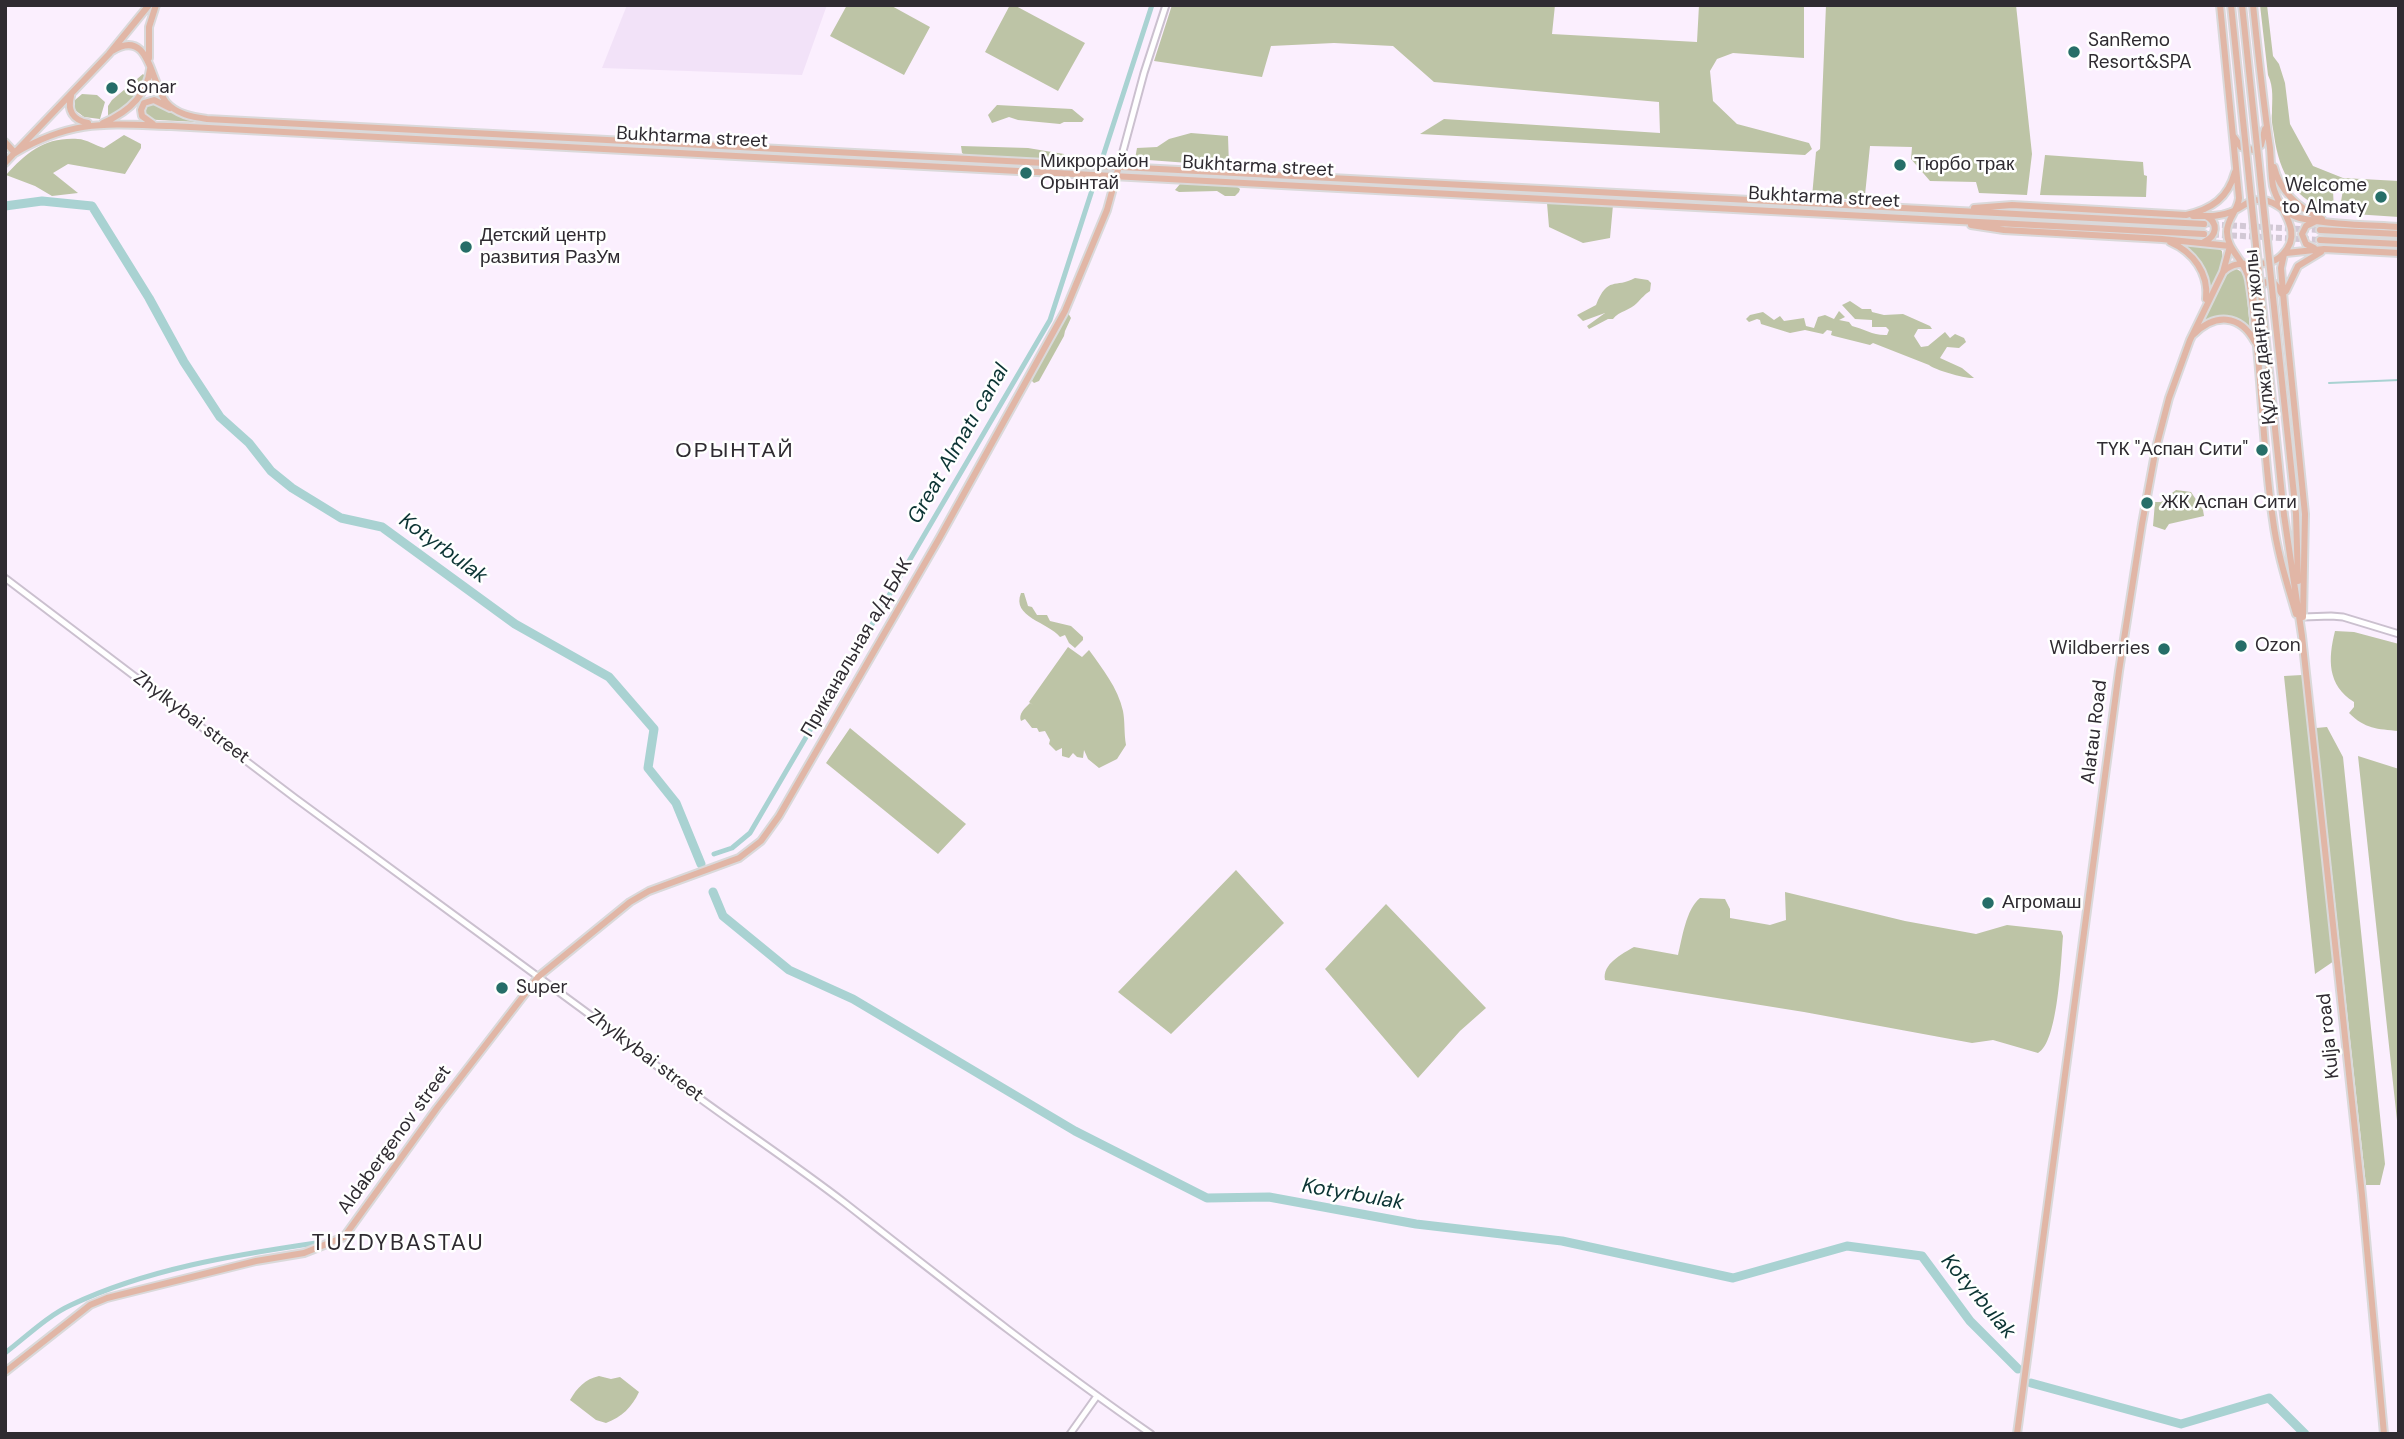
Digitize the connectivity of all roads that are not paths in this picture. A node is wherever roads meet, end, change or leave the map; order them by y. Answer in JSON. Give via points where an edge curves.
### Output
{"nodes":[{"id":1,"x":149,"y":5,"type":"edge"},
{"id":2,"x":156,"y":5,"type":"edge"},
{"id":3,"x":1166,"y":5,"type":"edge"},
{"id":4,"x":2220,"y":5,"type":"edge"},
{"id":5,"x":2231,"y":5,"type":"edge"},
{"id":6,"x":2242,"y":5,"type":"edge"},
{"id":7,"x":2253,"y":5,"type":"edge"},
{"id":8,"x":112,"y":51,"type":"junction"},
{"id":9,"x":150,"y":66,"type":"junction"},
{"id":10,"x":73,"y":92,"type":"junction"},
{"id":11,"x":177,"y":112,"type":"junction"},
{"id":12,"x":2266,"y":123,"type":"junction"},
{"id":13,"x":101,"y":124,"type":"junction"},
{"id":14,"x":156,"y":126,"type":"junction"},
{"id":15,"x":2232,"y":128,"type":"junction"},
{"id":16,"x":5,"y":142,"type":"edge"},
{"id":17,"x":641,"y":142,"type":"junction"},
{"id":18,"x":717,"y":145,"type":"junction"},
{"id":19,"x":2270,"y":151,"type":"junction"},
{"id":20,"x":641,"y":152,"type":"junction"},
{"id":21,"x":15,"y":153,"type":"junction"},
{"id":22,"x":716,"y":155,"type":"junction"},
{"id":23,"x":5,"y":163,"type":"edge"},
{"id":24,"x":1116,"y":166,"type":"junction"},
{"id":25,"x":2236,"y":167,"type":"junction"},
{"id":26,"x":1235,"y":173,"type":"junction"},
{"id":27,"x":1117,"y":176,"type":"junction"},
{"id":28,"x":1364,"y":180,"type":"junction"},
{"id":29,"x":1234,"y":182,"type":"junction"},
{"id":30,"x":1363,"y":189,"type":"junction"},
{"id":31,"x":1771,"y":201,"type":"junction"},
{"id":32,"x":1948,"y":210,"type":"junction"},
{"id":33,"x":2235,"y":210,"type":"junction"},
{"id":34,"x":1770,"y":211,"type":"junction"},
{"id":35,"x":2285,"y":211,"type":"junction"},
{"id":36,"x":2186,"y":215,"type":"junction"},
{"id":37,"x":2206,"y":216,"type":"junction"},
{"id":38,"x":1942,"y":220,"type":"junction"},
{"id":39,"x":2328,"y":222,"type":"junction"},
{"id":40,"x":2204,"y":224,"type":"tunnel mouth"},
{"id":41,"x":2399,"y":227,"type":"edge"},
{"id":42,"x":2320,"y":230,"type":"tunnel mouth"},
{"id":43,"x":2204,"y":234,"type":"tunnel mouth"},
{"id":44,"x":2399,"y":234,"type":"edge"},
{"id":45,"x":2162,"y":239,"type":"junction"},
{"id":46,"x":2320,"y":240,"type":"tunnel mouth"},
{"id":47,"x":2203,"y":242,"type":"junction"},
{"id":48,"x":2399,"y":244,"type":"edge"},
{"id":49,"x":2230,"y":246,"type":"junction"},
{"id":50,"x":2328,"y":249,"type":"junction"},
{"id":51,"x":2399,"y":253,"type":"edge"},
{"id":52,"x":2284,"y":254,"type":"junction"},
{"id":53,"x":2236,"y":255,"type":"junction"},
{"id":54,"x":2243,"y":264,"type":"junction"},
{"id":55,"x":2253,"y":264,"type":"junction"},
{"id":56,"x":2223,"y":272,"type":"junction"},
{"id":57,"x":2284,"y":301,"type":"junction"},
{"id":58,"x":2205,"y":304,"type":"junction"},
{"id":59,"x":2254,"y":316,"type":"junction"},
{"id":60,"x":2190,"y":340,"type":"junction"},
{"id":61,"x":2258,"y":352,"type":"junction"},
{"id":62,"x":5,"y":578,"type":"edge"},
{"id":63,"x":2298,"y":607,"type":"junction"},
{"id":64,"x":2303,"y":617,"type":"junction"},
{"id":65,"x":2399,"y":634,"type":"edge"},
{"id":66,"x":2302,"y":636,"type":"junction"},
{"id":67,"x":761,"y":841,"type":"joint"},
{"id":68,"x":538,"y":976,"type":"junction"},
{"id":69,"x":5,"y":1372,"type":"edge"},
{"id":70,"x":1097,"y":1396,"type":"junction"},
{"id":71,"x":1070,"y":1434,"type":"edge"},
{"id":72,"x":1151,"y":1434,"type":"edge"},
{"id":73,"x":2017,"y":1434,"type":"edge"},
{"id":74,"x":2384,"y":1434,"type":"edge"}],
"edges":[{"from":1,"to":8,"type":"main road"},
{"from":2,"to":9,"type":"main road","via":[[148,35]]},
{"from":3,"to":24,"type":"street","name":"Приканальная а/д БАК"},
{"from":4,"to":15,"type":"main road"},
{"from":5,"to":63,"type":"main road","name":"Құлжа даңғыл жолы","bridge":true,"via":[[2284,516]]},
{"from":6,"to":63,"type":"main road","name":"Құлжа даңғыл жолы","bridge":true,"via":[[2295,514]]},
{"from":7,"to":12,"type":"main road"},
{"from":8,"to":9,"type":"main road","via":[[134,46],[145,54]]},
{"from":8,"to":10,"type":"main road"},
{"from":9,"to":11,"type":"main road","via":[[159,90]]},
{"from":9,"to":13,"type":"main road","via":[[148,83],[137,99]]},
{"from":10,"to":13,"type":"main road","via":[[69,107],[74,117]]},
{"from":10,"to":21,"type":"main road"},
{"from":11,"to":14,"type":"main road","name":"Bukhtarma street","via":[[147,101],[141,113]]},
{"from":11,"to":17,"type":"main road","name":"Bukhtarma street","via":[[207,119]]},
{"from":12,"to":15,"type":"main road","via":[[2261,145],[2253,150],[2241,147]]},
{"from":12,"to":19,"type":"main road"},
{"from":13,"to":14,"type":"main road","name":"Bukhtarma street"},
{"from":13,"to":21,"type":"main road","via":[[51,134]]},
{"from":14,"to":20,"type":"main road","name":"Bukhtarma street"},
{"from":15,"to":25,"type":"main road"},
{"from":16,"to":21,"type":"main road"},
{"from":17,"to":18,"type":"main road","name":"Bukhtarma street"},
{"from":17,"to":20,"type":"main road"},
{"from":18,"to":22,"type":"main road"},
{"from":18,"to":24,"type":"main road","name":"Bukhtarma street"},
{"from":19,"to":35,"type":"main road","via":[[2273,186]]},
{"from":19,"to":39,"type":"main road","via":[[2287,193]]},
{"from":20,"to":22,"type":"main road","name":"Bukhtarma street"},
{"from":21,"to":23,"type":"main road"},
{"from":22,"to":27,"type":"main road","name":"Bukhtarma street"},
{"from":24,"to":26,"type":"main road","name":"Bukhtarma street"},
{"from":24,"to":27,"type":"main road","name":"Приканальная а/д БАК"},
{"from":25,"to":33,"type":"main road","via":[[2239,198]]},
{"from":25,"to":36,"type":"main road","via":[[2222,198]]},
{"from":26,"to":28,"type":"main road","name":"Bukhtarma street"},
{"from":26,"to":29,"type":"main road"},
{"from":27,"to":29,"type":"main road","name":"Bukhtarma street"},
{"from":27,"to":67,"type":"main road","name":"Приканальная а/д БАК","via":[[1065,311],[940,537]]},
{"from":28,"to":30,"type":"main road"},
{"from":28,"to":31,"type":"main road","name":"Bukhtarma street"},
{"from":29,"to":30,"type":"main road","name":"Bukhtarma street"},
{"from":30,"to":34,"type":"main road","name":"Bukhtarma street"},
{"from":31,"to":32,"type":"main road","name":"Bukhtarma street"},
{"from":31,"to":34,"type":"main road"},
{"from":32,"to":36,"type":"main road","via":[[2012,205]]},
{"from":32,"to":40,"type":"main road","name":"Bukhtarma street"},
{"from":33,"to":35,"type":"main road","via":[[2261,200]]},
{"from":33,"to":37,"type":"main road"},
{"from":33,"to":49,"type":"main road","via":[[2227,227]]},
{"from":34,"to":38,"type":"main road","name":"Bukhtarma street"},
{"from":35,"to":39,"type":"main road"},
{"from":35,"to":52,"type":"main road","via":[[2291,231]]},
{"from":36,"to":37,"type":"main road"},
{"from":37,"to":47,"type":"main road","via":[[2215,229]]},
{"from":38,"to":43,"type":"main road","name":"Bukhtarma street"},
{"from":38,"to":45,"type":"main road","via":[[2004,230]]},
{"from":39,"to":41,"type":"main road"},
{"from":39,"to":50,"type":"main road","via":[[2310,223],[2302,234],[2309,246]]},
{"from":42,"to":44,"type":"main road"},
{"from":45,"to":47,"type":"main road"},
{"from":45,"to":58,"type":"main road","via":[[2185,250],[2199,264],[2206,285]]},
{"from":46,"to":48,"type":"main road"},
{"from":47,"to":49,"type":"main road"},
{"from":49,"to":53,"type":"main road"},
{"from":49,"to":56,"type":"main road","name":"Alatau Road"},
{"from":50,"to":51,"type":"main road"},
{"from":50,"to":52,"type":"main road"},
{"from":50,"to":57,"type":"main road","via":[[2298,266]]},
{"from":52,"to":55,"type":"main road","via":[[2273,262]]},
{"from":52,"to":57,"type":"main road"},
{"from":53,"to":54,"type":"main road"},
{"from":53,"to":55,"type":"main road"},
{"from":54,"to":55,"type":"main road"},
{"from":54,"to":56,"type":"main road"},
{"from":54,"to":59,"type":"main road"},
{"from":56,"to":58,"type":"main road","name":"Alatau Road"},
{"from":57,"to":59,"type":"main road","via":[[2275,284],[2263,284],[2256,292]]},
{"from":57,"to":64,"type":"main road","via":[[2306,522]]},
{"from":58,"to":60,"type":"main road","name":"Alatau Road"},
{"from":59,"to":61,"type":"main road"},
{"from":60,"to":61,"type":"main road","via":[[2207,324],[2230,320],[2247,330]]},
{"from":60,"to":73,"type":"main road","name":"Alatau Road","via":[[2156,448],[2138,550]]},
{"from":61,"to":66,"type":"main road","via":[[2273,520]]},
{"from":62,"to":68,"type":"street","name":"Zhylkybai street"},
{"from":63,"to":66,"type":"main road"},
{"from":64,"to":65,"type":"street","via":[[2343,617]]},
{"from":64,"to":66,"type":"main road"},
{"from":66,"to":74,"type":"main road","name":"Kulja road"},
{"from":67,"to":68,"type":"main road","name":"Aldabergenov street","via":[[739,858],[630,902]]},
{"from":68,"to":69,"type":"main road","name":"Aldabergenov street","via":[[344,1237],[304,1252],[107,1298],[90,1305]]},
{"from":68,"to":70,"type":"street","name":"Zhylkybai street","via":[[846,1203]]},
{"from":70,"to":71,"type":"street"},
{"from":70,"to":72,"type":"street","name":"Zhylkybai street"}]}
